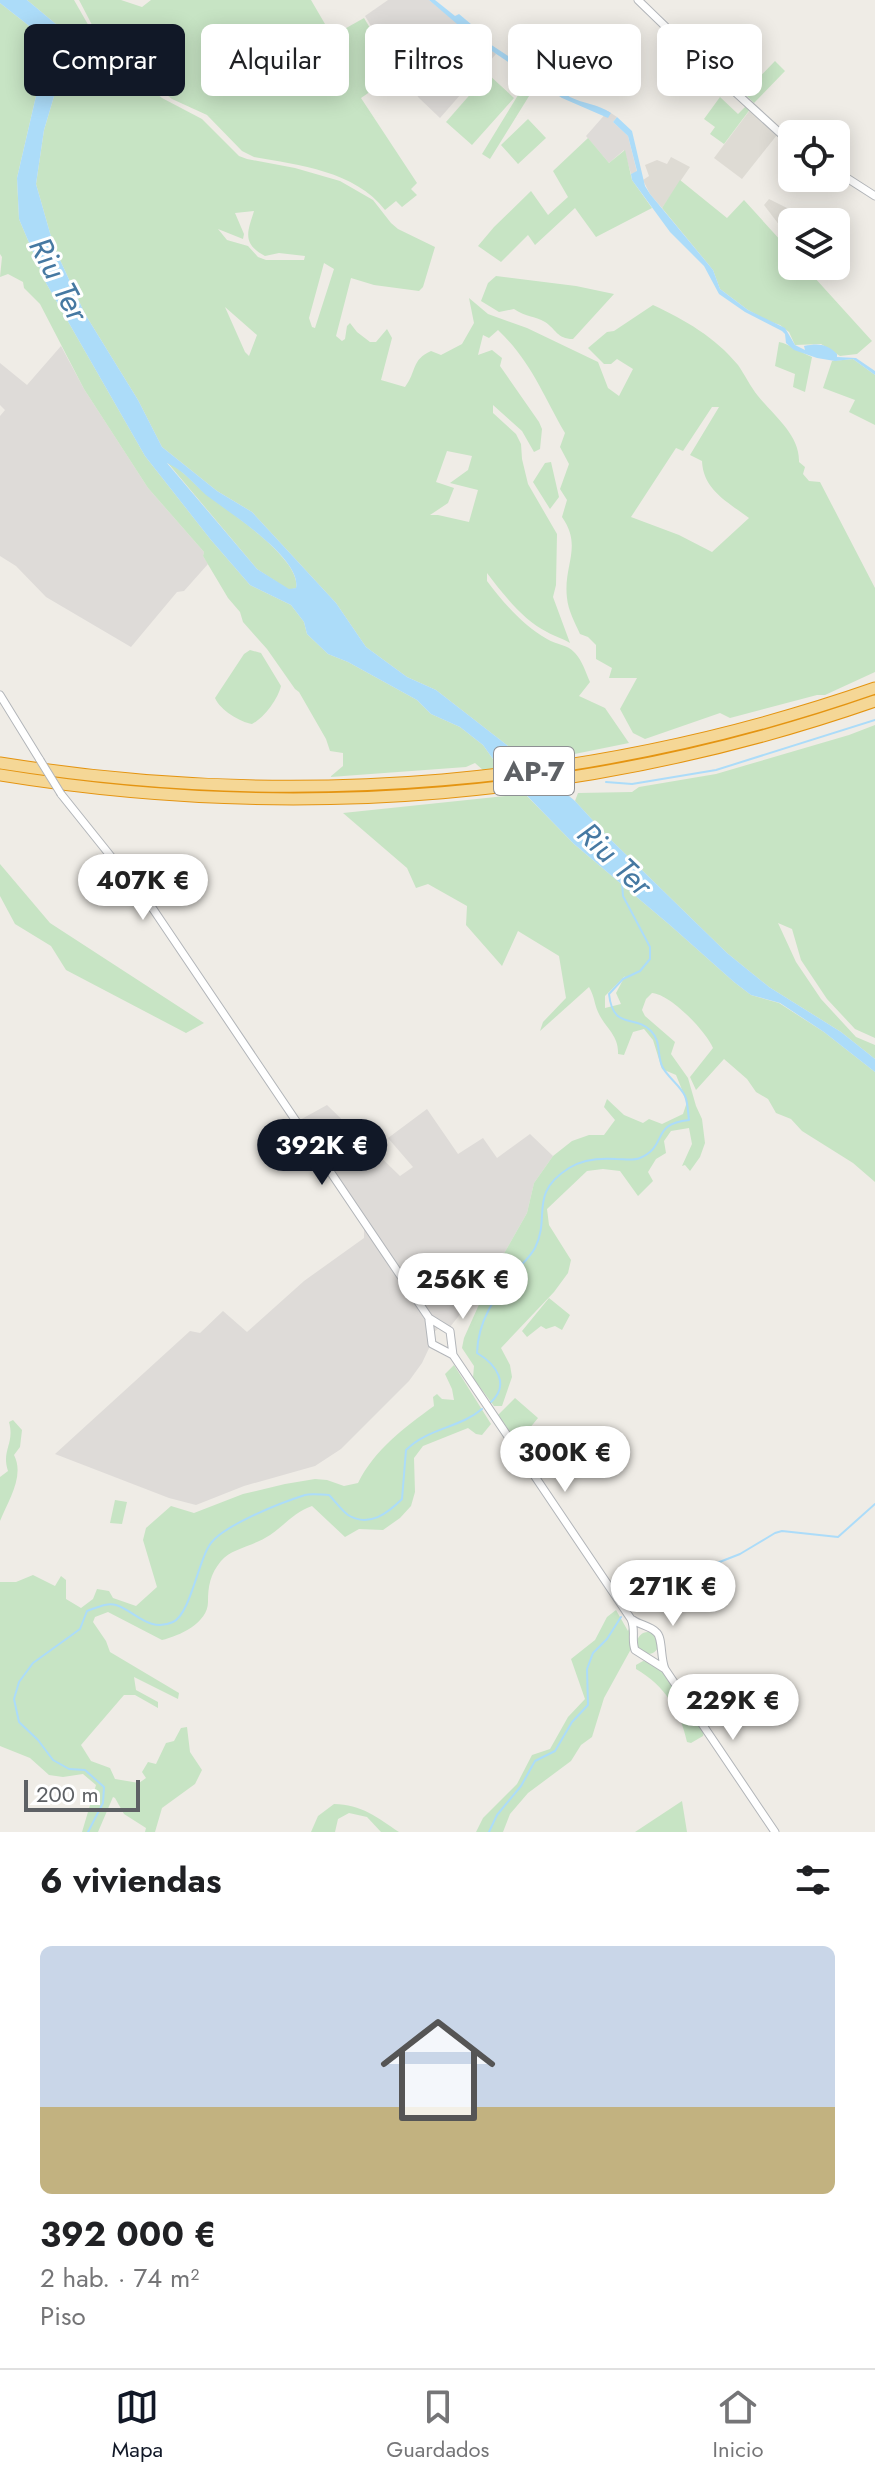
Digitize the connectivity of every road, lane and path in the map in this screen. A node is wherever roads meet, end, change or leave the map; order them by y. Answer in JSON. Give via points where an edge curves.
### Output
{"nodes":[{"id":1,"x":638,"y":0,"type":"edge"},
{"id":2,"x":778,"y":131,"type":"edge"},
{"id":3,"x":850,"y":180,"type":"edge"},
{"id":4,"x":875,"y":196,"type":"edge"},
{"id":5,"x":875,"y":688,"type":"edge"},
{"id":6,"x":0,"y":695,"type":"edge"},
{"id":7,"x":875,"y":701,"type":"edge"},
{"id":8,"x":0,"y":763,"type":"edge"},
{"id":9,"x":0,"y":775,"type":"edge"},
{"id":10,"x":330,"y":793,"type":"junction"},
{"id":11,"x":429,"y":1318,"type":"junction"},
{"id":12,"x":440,"y":1326,"type":"junction"},
{"id":13,"x":431,"y":1332,"type":"junction"},
{"id":14,"x":451,"y":1343,"type":"junction"},
{"id":15,"x":443,"y":1348,"type":"junction"},
{"id":16,"x":453,"y":1355,"type":"junction"},
{"id":17,"x":631,"y":1619,"type":"junction"},
{"id":18,"x":647,"y":1629,"type":"junction"},
{"id":19,"x":635,"y":1636,"type":"junction"},
{"id":20,"x":660,"y":1650,"type":"junction"},
{"id":21,"x":647,"y":1657,"type":"junction"},
{"id":22,"x":665,"y":1669,"type":"junction"},
{"id":23,"x":775,"y":1832,"type":"edge"}],
"edges":[{"from":1,"to":2,"type":"main road"},
{"from":3,"to":4,"type":"main road"},
{"from":5,"to":10,"type":"highway","number":"AP-7","via":[[646,752],[532,771]]},
{"from":6,"to":11,"type":"main road","bridge":true,"via":[[61,794],[153,909]]},
{"from":7,"to":10,"type":"highway","number":"AP-7","via":[[738,743],[628,768],[408,797]]},
{"from":8,"to":10,"type":"highway","number":"AP-7","via":[[136,780]]},
{"from":9,"to":10,"type":"highway","number":"AP-7","via":[[192,797]]},
{"from":11,"to":12,"type":"main road"},
{"from":11,"to":13,"type":"main road"},
{"from":12,"to":13,"type":"main road"},
{"from":12,"to":14,"type":"main road","via":[[450,1331]]},
{"from":13,"to":15,"type":"main road","via":[[432,1344]]},
{"from":14,"to":15,"type":"main road"},
{"from":14,"to":16,"type":"main road"},
{"from":15,"to":16,"type":"main road"},
{"from":16,"to":17,"type":"main road"},
{"from":17,"to":18,"type":"main road"},
{"from":17,"to":19,"type":"main road"},
{"from":18,"to":19,"type":"main road"},
{"from":18,"to":20,"type":"main road","via":[[659,1634]]},
{"from":19,"to":21,"type":"main road","via":[[635,1650]]},
{"from":20,"to":21,"type":"main road"},
{"from":20,"to":22,"type":"main road"},
{"from":21,"to":22,"type":"main road"},
{"from":22,"to":23,"type":"main road"}]}
